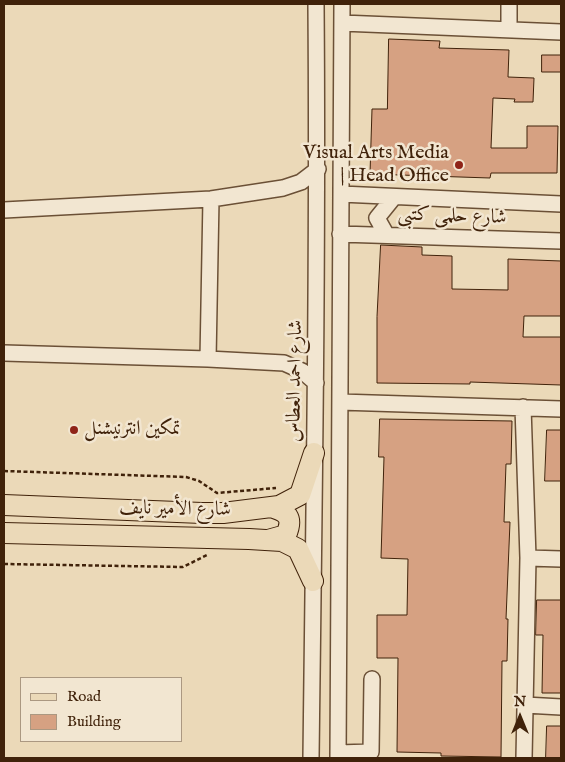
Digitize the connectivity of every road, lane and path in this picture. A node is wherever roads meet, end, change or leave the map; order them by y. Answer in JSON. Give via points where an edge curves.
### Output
{"nodes":[{"id":1,"x":316,"y":4,"type":"edge"},
{"id":2,"x":342,"y":4,"type":"edge"},
{"id":3,"x":509,"y":4,"type":"edge"},
{"id":4,"x":342,"y":23,"type":"junction"},
{"id":5,"x":509,"y":30,"type":"junction"},
{"id":6,"x":561,"y":32,"type":"edge"},
{"id":7,"x":318,"y":169,"type":"junction"},
{"id":8,"x":341,"y":194,"type":"junction"},
{"id":9,"x":394,"y":197,"type":"junction"},
{"id":10,"x":211,"y":199,"type":"junction"},
{"id":11,"x":561,"y":204,"type":"edge"},
{"id":12,"x":4,"y":210,"type":"edge"},
{"id":13,"x":340,"y":234,"type":"junction"},
{"id":14,"x":386,"y":234,"type":"junction"},
{"id":15,"x":561,"y":241,"type":"edge"},
{"id":16,"x":4,"y":353,"type":"edge"},
{"id":17,"x":208,"y":359,"type":"junction"},
{"id":18,"x":316,"y":383,"type":"junction"},
{"id":19,"x":340,"y":402,"type":"junction"},
{"id":20,"x":523,"y":408,"type":"junction"},
{"id":21,"x":561,"y":409,"type":"edge"},
{"id":22,"x":314,"y":453,"type":"junction"},
{"id":23,"x":4,"y":471,"type":"edge"},
{"id":24,"x":282,"y":487,"type":"dead end"},
{"id":25,"x":4,"y":505,"type":"edge"},
{"id":26,"x":271,"y":506,"type":"junction"},
{"id":27,"x":4,"y":532,"type":"edge"},
{"id":28,"x":268,"y":540,"type":"junction"},
{"id":29,"x":209,"y":554,"type":"dead end"},
{"id":30,"x":528,"y":558,"type":"junction"},
{"id":31,"x":561,"y":559,"type":"edge"},
{"id":32,"x":4,"y":564,"type":"edge"},
{"id":33,"x":313,"y":581,"type":"junction"},
{"id":34,"x":372,"y":679,"type":"dead end"},
{"id":35,"x":525,"y":705,"type":"junction"},
{"id":36,"x":561,"y":707,"type":"edge"},
{"id":37,"x":372,"y":755,"type":"edge"},
{"id":38,"x":338,"y":756,"type":"edge"},
{"id":39,"x":311,"y":758,"type":"edge"},
{"id":40,"x":524,"y":758,"type":"edge"}],
"edges":[{"from":1,"to":7,"type":"street","name":"شارع احمد العطاس"},
{"from":2,"to":4,"type":"street"},
{"from":3,"to":5,"type":"street"},
{"from":4,"to":5,"type":"street"},
{"from":4,"to":8,"type":"street"},
{"from":5,"to":6,"type":"street"},
{"from":7,"to":10,"type":"street","via":[[300,182],[283,188]]},
{"from":7,"to":18,"type":"street","name":"شارع احمد العطاس"},
{"from":8,"to":9,"type":"street","name":"شارع حلمى كتبى"},
{"from":8,"to":13,"type":"street"},
{"from":9,"to":11,"type":"street","name":"شارع حلمى كتبى"},
{"from":9,"to":14,"type":"street","via":[[377,218]]},
{"from":10,"to":12,"type":"street"},
{"from":10,"to":17,"type":"street"},
{"from":13,"to":14,"type":"street","name":"شارع حلمى كتبى"},
{"from":13,"to":19,"type":"street"},
{"from":14,"to":15,"type":"street","name":"شارع حلمى كتبى"},
{"from":16,"to":17,"type":"street"},
{"from":17,"to":18,"type":"street","via":[[284,363],[302,371]]},
{"from":18,"to":22,"type":"street","name":"شارع احمد العطاس"},
{"from":19,"to":20,"type":"street"},
{"from":19,"to":38,"type":"street"},
{"from":20,"to":21,"type":"street"},
{"from":20,"to":30,"type":"street"},
{"from":22,"to":26,"type":"main road","name":"شارع الأمير نايف","via":[[300,495],[279,506]]},
{"from":22,"to":33,"type":"street","name":"شارع احمد العطاس"},
{"from":23,"to":24,"type":"path","via":[[186,477],[217,494]]},
{"from":25,"to":26,"type":"main road","name":"شارع الأمير نايف","via":[[202,513]]},
{"from":26,"to":28,"type":"main road","via":[[288,516],[290,527],[286,535]]},
{"from":27,"to":28,"type":"main road","name":"شارع الأمير نايف"},
{"from":28,"to":33,"type":"main road","name":"شارع الأمير نايف","via":[[282,541],[298,550]]},
{"from":29,"to":32,"type":"path","via":[[183,567]]},
{"from":30,"to":31,"type":"street"},
{"from":30,"to":35,"type":"street"},
{"from":33,"to":39,"type":"street","name":"شارع احمد العطاس"},
{"from":34,"to":37,"type":"street"},
{"from":35,"to":36,"type":"street"},
{"from":35,"to":40,"type":"street"},
{"from":37,"to":38,"type":"street"}]}
